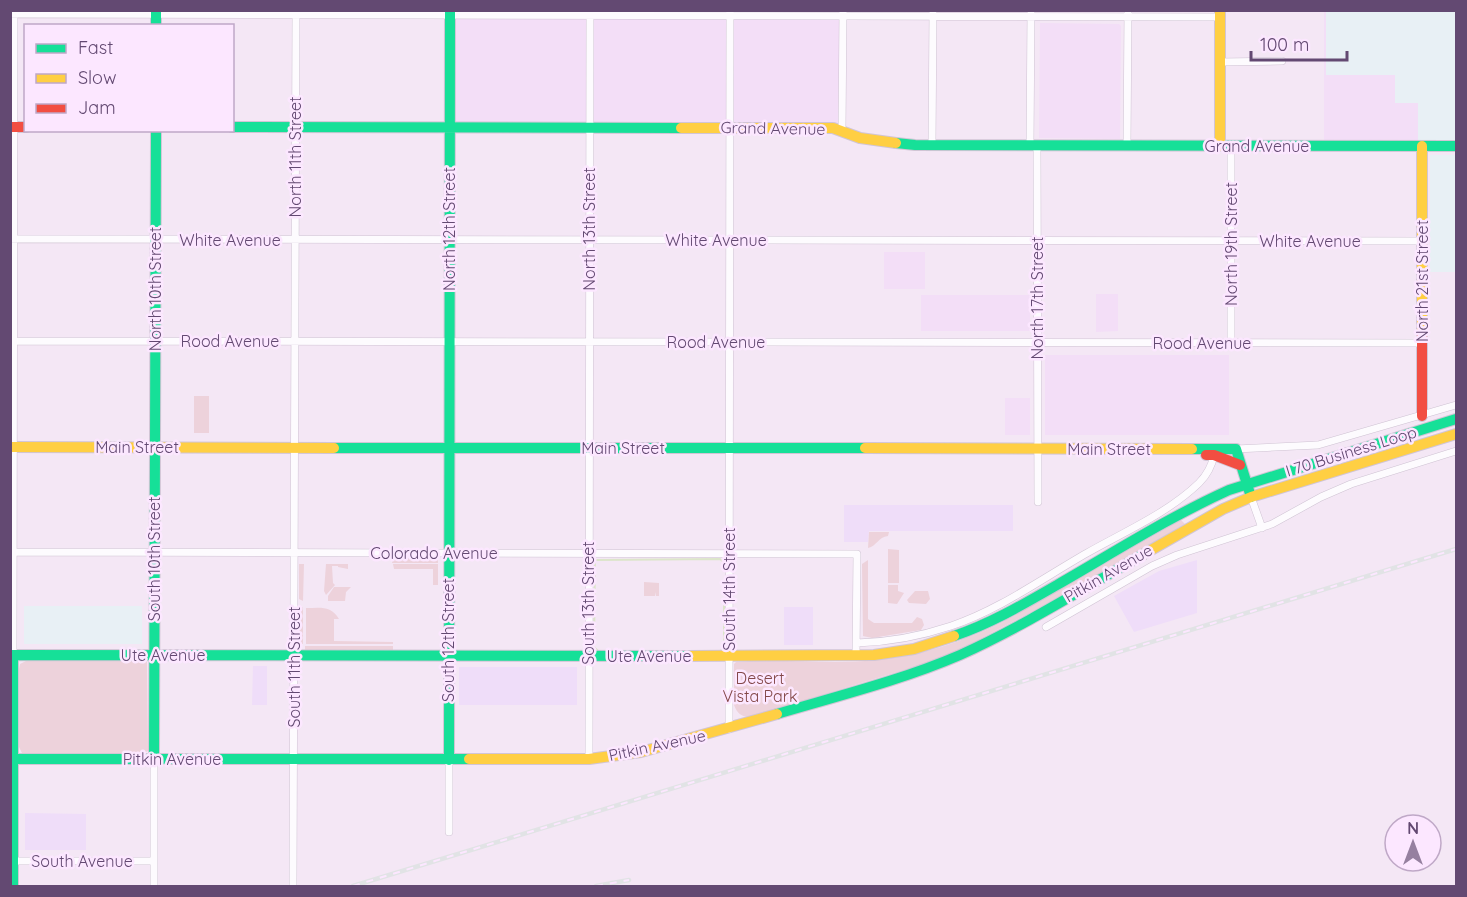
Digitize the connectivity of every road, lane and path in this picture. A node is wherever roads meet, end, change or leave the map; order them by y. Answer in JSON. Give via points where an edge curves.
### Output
{"nodes":[{"id":1,"x":296,"y":12,"type":"edge"},
{"id":2,"x":450,"y":12,"type":"edge"},
{"id":3,"x":13,"y":13,"type":"edge"},
{"id":4,"x":590,"y":13,"type":"edge"},
{"id":5,"x":730,"y":13,"type":"edge"},
{"id":6,"x":843,"y":14,"type":"edge"},
{"id":7,"x":933,"y":14,"type":"edge"},
{"id":8,"x":1031,"y":14,"type":"edge"},
{"id":9,"x":1128,"y":14,"type":"edge"},
{"id":10,"x":1220,"y":14,"type":"edge"},
{"id":11,"x":156,"y":17,"type":"edge"},
{"id":12,"x":1282,"y":61,"type":"dead end"},
{"id":13,"x":1220,"y":62,"type":"junction"},
{"id":14,"x":234,"y":126,"type":"edge"},
{"id":15,"x":295,"y":126,"type":"junction"},
{"id":16,"x":12,"y":127,"type":"edge"},
{"id":17,"x":449,"y":127,"type":"junction"},
{"id":18,"x":590,"y":127,"type":"junction"},
{"id":19,"x":730,"y":128,"type":"junction"},
{"id":20,"x":842,"y":131,"type":"junction"},
{"id":21,"x":156,"y":132,"type":"edge"},
{"id":22,"x":932,"y":145,"type":"junction"},
{"id":23,"x":1034,"y":146,"type":"junction"},
{"id":24,"x":1127,"y":146,"type":"junction"},
{"id":25,"x":1226,"y":146,"type":"junction"},
{"id":26,"x":1422,"y":146,"type":"junction"},
{"id":27,"x":1456,"y":146,"type":"edge"},
{"id":28,"x":12,"y":239,"type":"edge"},
{"id":29,"x":155,"y":240,"type":"junction"},
{"id":30,"x":295,"y":240,"type":"junction"},
{"id":31,"x":448,"y":240,"type":"junction"},
{"id":32,"x":589,"y":240,"type":"junction"},
{"id":33,"x":730,"y":240,"type":"junction"},
{"id":34,"x":1037,"y":240,"type":"junction"},
{"id":35,"x":1232,"y":241,"type":"junction"},
{"id":36,"x":1422,"y":241,"type":"junction"},
{"id":37,"x":12,"y":341,"type":"edge"},
{"id":38,"x":155,"y":341,"type":"junction"},
{"id":39,"x":448,"y":341,"type":"junction"},
{"id":40,"x":295,"y":342,"type":"junction"},
{"id":41,"x":589,"y":342,"type":"junction"},
{"id":42,"x":730,"y":342,"type":"junction"},
{"id":43,"x":1037,"y":342,"type":"junction"},
{"id":44,"x":1231,"y":343,"type":"junction"},
{"id":45,"x":1422,"y":343,"type":"junction"},
{"id":46,"x":1456,"y":405,"type":"edge"},
{"id":47,"x":1422,"y":416,"type":"junction"},
{"id":48,"x":1456,"y":419,"type":"edge"},
{"id":49,"x":1456,"y":434,"type":"edge"},
{"id":50,"x":12,"y":447,"type":"edge"},
{"id":51,"x":155,"y":447,"type":"junction"},
{"id":52,"x":295,"y":448,"type":"junction"},
{"id":53,"x":448,"y":448,"type":"junction"},
{"id":54,"x":589,"y":448,"type":"junction"},
{"id":55,"x":729,"y":448,"type":"junction"},
{"id":56,"x":1038,"y":449,"type":"junction"},
{"id":57,"x":1153,"y":449,"type":"junction"},
{"id":58,"x":1236,"y":449,"type":"junction"},
{"id":59,"x":1456,"y":451,"type":"edge"},
{"id":60,"x":1214,"y":455,"type":"junction"},
{"id":61,"x":1240,"y":465,"type":"junction"},
{"id":62,"x":1246,"y":483,"type":"junction"},
{"id":63,"x":1251,"y":497,"type":"junction"},
{"id":64,"x":1038,"y":502,"type":"dead end"},
{"id":65,"x":1262,"y":528,"type":"junction"},
{"id":66,"x":12,"y":552,"type":"edge"},
{"id":67,"x":154,"y":552,"type":"junction"},
{"id":68,"x":294,"y":552,"type":"junction"},
{"id":69,"x":448,"y":553,"type":"junction"},
{"id":70,"x":588,"y":553,"type":"junction"},
{"id":71,"x":729,"y":554,"type":"junction"},
{"id":72,"x":1046,"y":627,"type":"dead end"},
{"id":73,"x":857,"y":643,"type":"junction"},
{"id":74,"x":12,"y":655,"type":"edge"},
{"id":75,"x":154,"y":655,"type":"junction"},
{"id":76,"x":294,"y":655,"type":"junction"},
{"id":77,"x":448,"y":656,"type":"junction"},
{"id":78,"x":588,"y":656,"type":"junction"},
{"id":79,"x":729,"y":656,"type":"junction"},
{"id":80,"x":856,"y":656,"type":"junction"},
{"id":81,"x":729,"y":729,"type":"junction"},
{"id":82,"x":12,"y":759,"type":"edge"},
{"id":83,"x":154,"y":759,"type":"junction"},
{"id":84,"x":294,"y":759,"type":"junction"},
{"id":85,"x":589,"y":759,"type":"junction"},
{"id":86,"x":449,"y":760,"type":"junction"},
{"id":87,"x":448,"y":832,"type":"dead end"},
{"id":88,"x":12,"y":861,"type":"edge"},
{"id":89,"x":154,"y":861,"type":"junction"},
{"id":90,"x":13,"y":886,"type":"edge"},
{"id":91,"x":154,"y":886,"type":"edge"},
{"id":92,"x":293,"y":886,"type":"edge"}],
"edges":[{"from":1,"to":2,"type":"street"},
{"from":1,"to":11,"type":"street"},
{"from":1,"to":15,"type":"street","name":"North 11th Street"},
{"from":2,"to":4,"type":"street"},
{"from":2,"to":17,"type":"main road","name":"North 12th Street"},
{"from":3,"to":11,"type":"street"},
{"from":3,"to":16,"type":"street"},
{"from":4,"to":5,"type":"street"},
{"from":4,"to":18,"type":"street","name":"North 13th Street"},
{"from":5,"to":6,"type":"street"},
{"from":5,"to":19,"type":"street","name":"South 14th Street"},
{"from":6,"to":7,"type":"street"},
{"from":6,"to":20,"type":"street"},
{"from":7,"to":8,"type":"street"},
{"from":7,"to":22,"type":"street"},
{"from":8,"to":9,"type":"street"},
{"from":8,"to":23,"type":"street","name":"North 17th Street"},
{"from":9,"to":10,"type":"street"},
{"from":9,"to":24,"type":"street"},
{"from":10,"to":13,"type":"main road","name":"North 19th Street"},
{"from":12,"to":13,"type":"street"},
{"from":13,"to":25,"type":"main road","name":"North 19th Street"},
{"from":14,"to":15,"type":"main road","name":"Grand Avenue"},
{"from":15,"to":17,"type":"main road","name":"Grand Avenue"},
{"from":15,"to":30,"type":"street","name":"North 11th Street"},
{"from":16,"to":28,"type":"street"},
{"from":17,"to":18,"type":"main road","name":"Grand Avenue"},
{"from":17,"to":31,"type":"main road","name":"North 12th Street"},
{"from":18,"to":19,"type":"main road","name":"Grand Avenue"},
{"from":18,"to":32,"type":"street","name":"North 13th Street"},
{"from":19,"to":20,"type":"main road","name":"Grand Avenue"},
{"from":19,"to":33,"type":"street","name":"South 14th Street"},
{"from":20,"to":22,"type":"main road","name":"Grand Avenue","via":[[874,140]]},
{"from":21,"to":29,"type":"main road","name":"North 10th Street"},
{"from":22,"to":23,"type":"main road","name":"Grand Avenue"},
{"from":23,"to":24,"type":"main road","name":"Grand Avenue"},
{"from":23,"to":34,"type":"street","name":"North 17th Street"},
{"from":24,"to":25,"type":"main road","name":"Grand Avenue"},
{"from":25,"to":26,"type":"main road","name":"Grand Avenue"},
{"from":25,"to":35,"type":"street","name":"North 19th Street"},
{"from":26,"to":27,"type":"main road","name":"Grand Avenue"},
{"from":26,"to":36,"type":"main road","name":"North 21st Street"},
{"from":28,"to":29,"type":"street","name":"White Avenue"},
{"from":28,"to":37,"type":"street"},
{"from":29,"to":30,"type":"street","name":"White Avenue"},
{"from":29,"to":38,"type":"main road","name":"North 10th Street"},
{"from":30,"to":31,"type":"street","name":"White Avenue"},
{"from":30,"to":40,"type":"street","name":"North 11th Street"},
{"from":31,"to":32,"type":"street","name":"White Avenue"},
{"from":31,"to":39,"type":"main road","name":"North 12th Street"},
{"from":32,"to":33,"type":"street","name":"White Avenue"},
{"from":32,"to":41,"type":"street","name":"North 13th Street"},
{"from":33,"to":34,"type":"street","name":"White Avenue"},
{"from":33,"to":42,"type":"street","name":"South 14th Street"},
{"from":34,"to":35,"type":"street","name":"White Avenue"},
{"from":34,"to":43,"type":"street","name":"North 17th Street"},
{"from":35,"to":36,"type":"street","name":"White Avenue"},
{"from":35,"to":44,"type":"street","name":"North 19th Street"},
{"from":36,"to":45,"type":"main road","name":"North 21st Street"},
{"from":37,"to":38,"type":"street","name":"Rood Avenue"},
{"from":37,"to":50,"type":"street"},
{"from":38,"to":40,"type":"street","name":"Rood Avenue"},
{"from":38,"to":51,"type":"main road","name":"North 10th Street"},
{"from":39,"to":40,"type":"street","name":"Rood Avenue"},
{"from":39,"to":41,"type":"street","name":"Rood Avenue"},
{"from":39,"to":53,"type":"main road","name":"North 12th Street"},
{"from":40,"to":52,"type":"street","name":"North 11th Street"},
{"from":41,"to":42,"type":"street","name":"Rood Avenue"},
{"from":41,"to":54,"type":"street","name":"North 13th Street"},
{"from":42,"to":43,"type":"street","name":"Rood Avenue"},
{"from":42,"to":55,"type":"street","name":"South 14th Street"},
{"from":43,"to":44,"type":"street","name":"Rood Avenue"},
{"from":43,"to":56,"type":"street","name":"North 17th Street"},
{"from":44,"to":45,"type":"street","name":"Rood Avenue"},
{"from":45,"to":47,"type":"main road","name":"North 21st Street"},
{"from":46,"to":47,"type":"street"},
{"from":47,"to":58,"type":"street","via":[[1318,445]]},
{"from":48,"to":62,"type":"main road","name":"I 70 Business Loop"},
{"from":49,"to":63,"type":"main road","name":"I 70 Business Loop"},
{"from":50,"to":51,"type":"main road","name":"Main Street"},
{"from":50,"to":66,"type":"street"},
{"from":51,"to":52,"type":"main road","name":"Main Street"},
{"from":51,"to":67,"type":"main road","name":"South 10th Street"},
{"from":52,"to":53,"type":"main road","name":"Main Street"},
{"from":52,"to":68,"type":"street","name":"South 11th Street"},
{"from":53,"to":54,"type":"main road","name":"Main Street"},
{"from":53,"to":69,"type":"main road","name":"South 12th Street"},
{"from":54,"to":55,"type":"main road","name":"Main Street"},
{"from":54,"to":70,"type":"street","name":"South 13th Street"},
{"from":55,"to":56,"type":"main road","name":"Main Street"},
{"from":55,"to":71,"type":"street","name":"South 14th Street"},
{"from":56,"to":57,"type":"main road","name":"Main Street"},
{"from":56,"to":64,"type":"street","name":"North 17th Street"},
{"from":57,"to":58,"type":"main road","name":"Main Street"},
{"from":57,"to":60,"type":"main road"},
{"from":58,"to":61,"type":"main road"},
{"from":59,"to":65,"type":"street","via":[[1351,484]]},
{"from":60,"to":61,"type":"main road"},
{"from":60,"to":73,"type":"street","via":[[1200,482],[1171,504],[1000,603],[952,626],[905,638]]},
{"from":61,"to":62,"type":"main road"},
{"from":62,"to":63,"type":"main road"},
{"from":62,"to":80,"type":"main road","name":"Ute Avenue","via":[[1198,504],[973,630],[914,649]]},
{"from":63,"to":65,"type":"street"},
{"from":63,"to":81,"type":"main road","name":"Pitkin Avenue","via":[[1211,514],[959,655]]},
{"from":65,"to":72,"type":"street","via":[[1152,566]]},
{"from":66,"to":67,"type":"street","name":"Colorado Avenue"},
{"from":66,"to":74,"type":"street"},
{"from":67,"to":68,"type":"street","name":"Colorado Avenue"},
{"from":67,"to":75,"type":"main road","name":"South 10th Street"},
{"from":68,"to":69,"type":"street","name":"Colorado Avenue"},
{"from":68,"to":76,"type":"street","name":"South 11th Street"},
{"from":69,"to":70,"type":"street","name":"Colorado Avenue"},
{"from":69,"to":77,"type":"main road","name":"South 12th Street"},
{"from":70,"to":71,"type":"street","name":"Colorado Avenue"},
{"from":70,"to":78,"type":"street","name":"South 13th Street"},
{"from":71,"to":73,"type":"street","name":"Colorado Avenue","via":[[857,554]]},
{"from":71,"to":79,"type":"street","name":"South 14th Street"},
{"from":73,"to":80,"type":"street"},
{"from":74,"to":75,"type":"main road","name":"Ute Avenue"},
{"from":74,"to":82,"type":"main road"},
{"from":75,"to":76,"type":"main road","name":"Ute Avenue"},
{"from":75,"to":83,"type":"main road","name":"South 10th Street"},
{"from":76,"to":77,"type":"main road","name":"Ute Avenue"},
{"from":76,"to":84,"type":"street","name":"South 11th Street"},
{"from":77,"to":78,"type":"main road","name":"Ute Avenue"},
{"from":77,"to":86,"type":"main road","name":"South 12th Street"},
{"from":78,"to":79,"type":"main road","name":"Ute Avenue"},
{"from":78,"to":85,"type":"street","name":"South 13th Street"},
{"from":79,"to":80,"type":"main road","name":"Ute Avenue"},
{"from":79,"to":81,"type":"street","name":"South 14th Street"},
{"from":81,"to":85,"type":"main road","name":"Pitkin Avenue","via":[[641,752]]},
{"from":82,"to":83,"type":"main road","name":"Pitkin Avenue"},
{"from":82,"to":88,"type":"main road"},
{"from":83,"to":84,"type":"main road","name":"Pitkin Avenue"},
{"from":83,"to":89,"type":"street","name":"South 10th Street"},
{"from":84,"to":86,"type":"main road","name":"Pitkin Avenue"},
{"from":84,"to":92,"type":"street","name":"South 11th Street"},
{"from":85,"to":86,"type":"main road","name":"Pitkin Avenue"},
{"from":86,"to":87,"type":"street","name":"South 12th Street"},
{"from":88,"to":89,"type":"street","name":"South Avenue"},
{"from":88,"to":90,"type":"main road"},
{"from":89,"to":91,"type":"street","name":"South 10th Street"}]}
